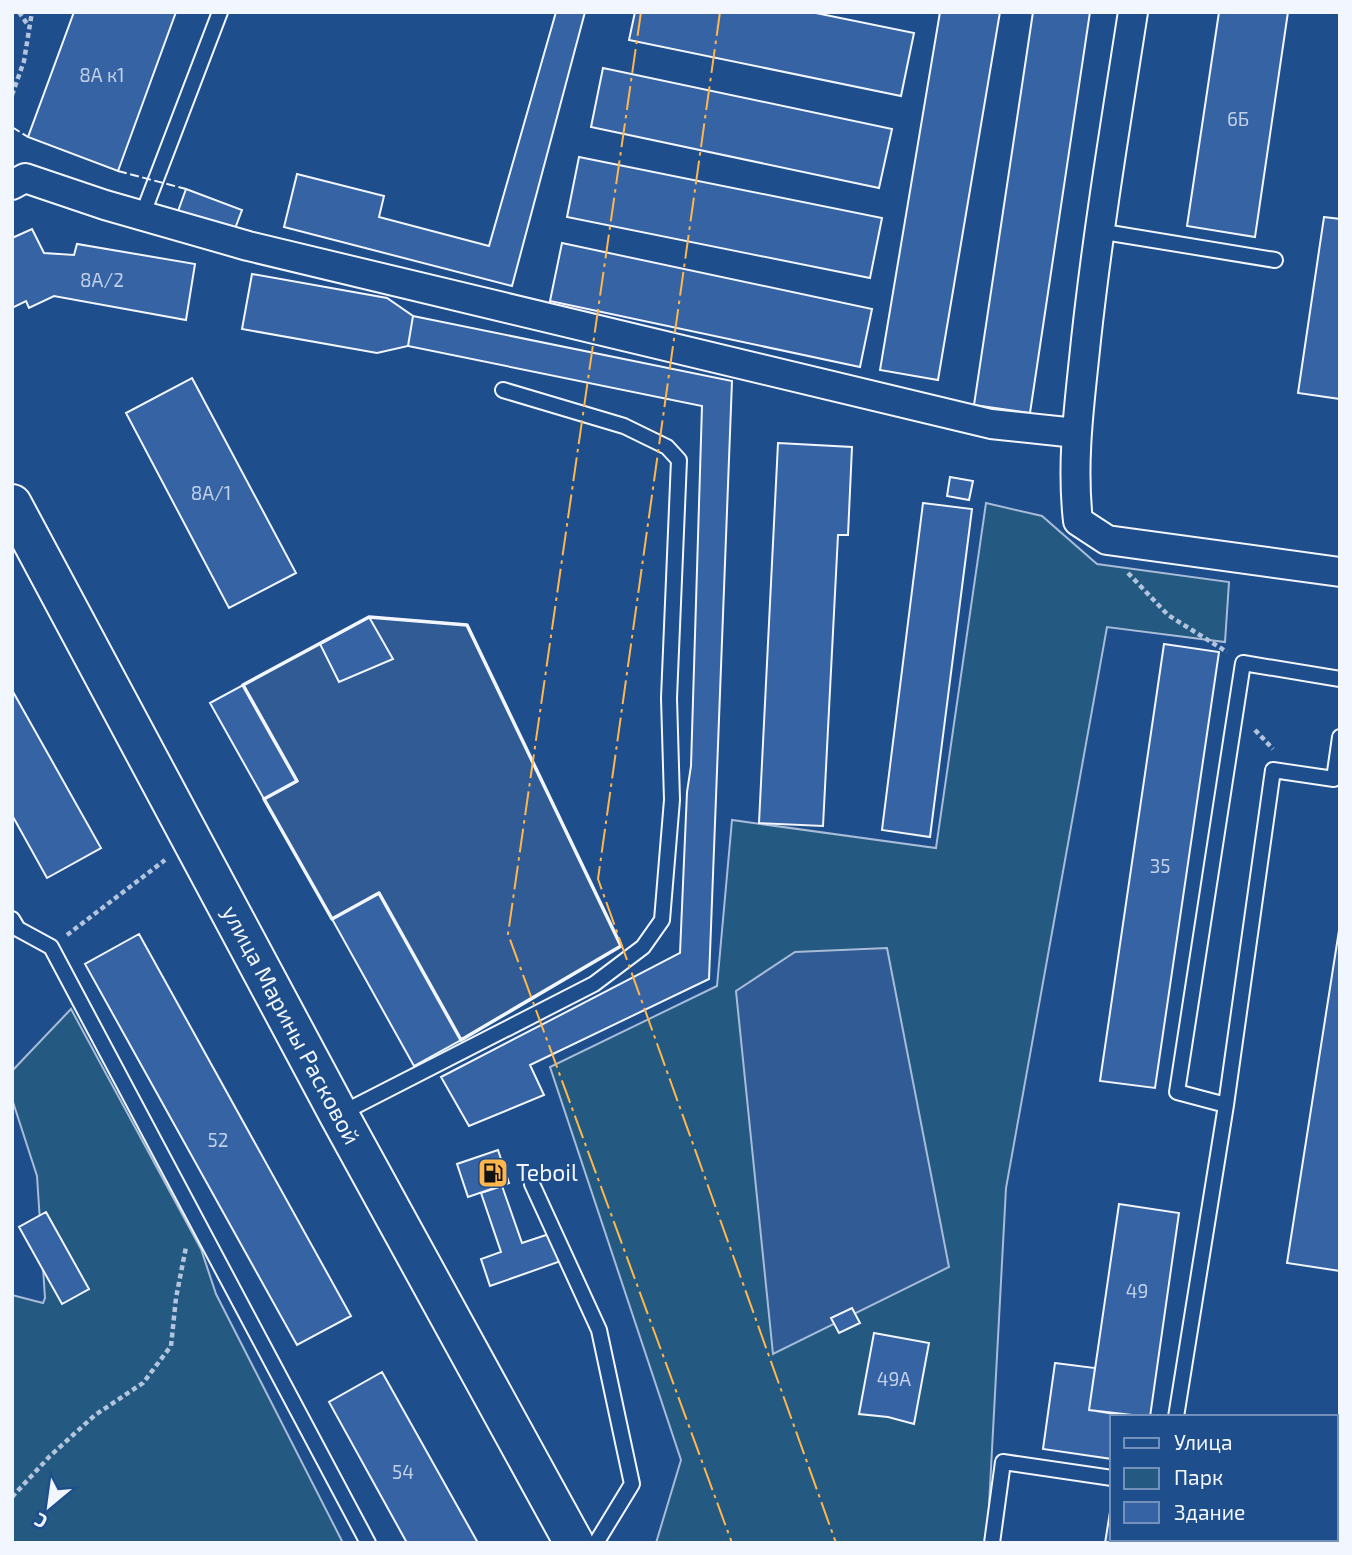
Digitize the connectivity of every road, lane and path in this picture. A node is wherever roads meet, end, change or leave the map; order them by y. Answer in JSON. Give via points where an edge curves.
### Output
{"nodes":[{"id":1,"x":19,"y":12,"type":"edge"},
{"id":2,"x":32,"y":12,"type":"edge"},
{"id":3,"x":220,"y":12,"type":"edge"},
{"id":4,"x":1133,"y":12,"type":"edge"},
{"id":5,"x":31,"y":29,"type":"junction"},
{"id":6,"x":12,"y":95,"type":"edge"},
{"id":7,"x":12,"y":185,"type":"edge"},
{"id":8,"x":142,"y":216,"type":"junction"},
{"id":9,"x":1098,"y":232,"type":"junction"},
{"id":10,"x":1275,"y":260,"type":"dead end"},
{"id":11,"x":503,"y":390,"type":"dead end"},
{"id":12,"x":1076,"y":433,"type":"junction"},
{"id":13,"x":12,"y":504,"type":"edge"},
{"id":14,"x":1340,"y":572,"type":"edge"},
{"id":15,"x":1340,"y":679,"type":"edge"},
{"id":16,"x":1340,"y":737,"type":"edge"},
{"id":17,"x":1337,"y":780,"type":"edge"},
{"id":18,"x":169,"y":857,"type":"dead end"},
{"id":19,"x":12,"y":919,"type":"edge"},
{"id":20,"x":51,"y":947,"type":"junction"},
{"id":21,"x":1226,"y":1105,"type":"junction"},
{"id":22,"x":339,"y":1115,"type":"junction"},
{"id":23,"x":532,"y":1184,"type":"dead end"},
{"id":24,"x":192,"y":1214,"type":"junction"},
{"id":25,"x":1176,"y":1415,"type":"edge"},
{"id":26,"x":1110,"y":1478,"type":"edge"},
{"id":27,"x":12,"y":1497,"type":"edge"},
{"id":28,"x":368,"y":1543,"type":"edge"},
{"id":29,"x":574,"y":1543,"type":"edge"},
{"id":30,"x":596,"y":1543,"type":"edge"},
{"id":31,"x":992,"y":1543,"type":"edge"}],
"edges":[{"from":1,"to":5,"type":"path"},
{"from":2,"to":5,"type":"path"},
{"from":3,"to":8,"type":"lane"},
{"from":4,"to":9,"type":"street"},
{"from":5,"to":6,"type":"path"},
{"from":7,"to":8,"type":"street","via":[[25,178]]},
{"from":8,"to":12,"type":"street","via":[[261,249],[991,424]]},
{"from":9,"to":10,"type":"lane"},
{"from":9,"to":12,"type":"street"},
{"from":11,"to":22,"type":"lane","via":[[624,426],[667,447],[678,460],[669,698],[672,800],[662,920],[643,947],[594,984]]},
{"from":12,"to":14,"type":"street","via":[[1078,521],[1107,540]]},
{"from":13,"to":22,"type":"main road","name":"улица Марины Расковой"},
{"from":15,"to":21,"type":"lane","via":[[1243,663],[1177,1092]]},
{"from":16,"to":17,"type":"lane"},
{"from":17,"to":21,"type":"lane","via":[[1273,770]]},
{"from":18,"to":20,"type":"path"},
{"from":19,"to":20,"type":"lane","via":[[18,929]]},
{"from":20,"to":24,"type":"lane"},
{"from":21,"to":25,"type":"lane"},
{"from":22,"to":29,"type":"main road","name":"улица Марины Расковой"},
{"from":23,"to":30,"type":"lane","via":[[599,1330],[632,1484]]},
{"from":24,"to":27,"type":"path","via":[[171,1346],[143,1383],[95,1415]]},
{"from":24,"to":28,"type":"lane"},
{"from":26,"to":31,"type":"lane","via":[[1003,1462]]}]}
